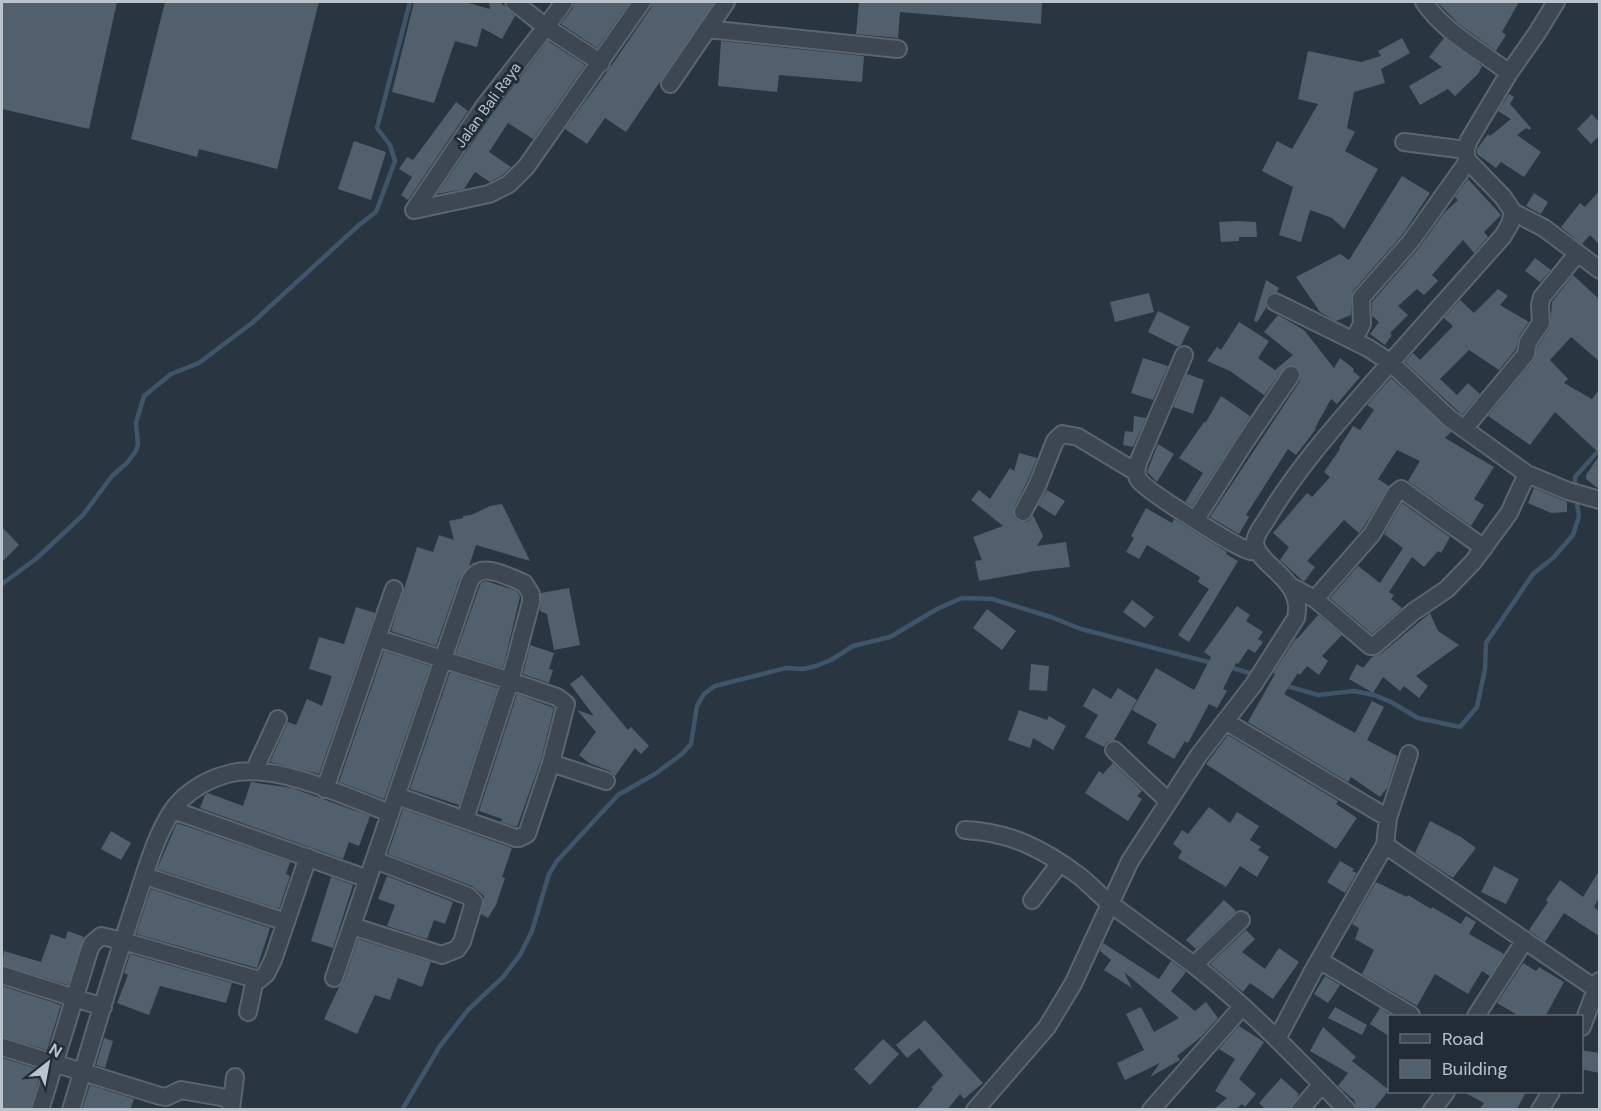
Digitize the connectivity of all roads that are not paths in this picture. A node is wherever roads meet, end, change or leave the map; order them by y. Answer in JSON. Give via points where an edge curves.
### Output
{"nodes":[{"id":1,"x":514,"y":2,"type":"edge"},
{"id":2,"x":564,"y":2,"type":"edge"},
{"id":3,"x":642,"y":2,"type":"edge"},
{"id":4,"x":726,"y":2,"type":"edge"},
{"id":5,"x":1424,"y":2,"type":"edge"},
{"id":6,"x":1556,"y":2,"type":"edge"},
{"id":7,"x":546,"y":27,"type":"junction"},
{"id":8,"x":707,"y":29,"type":"junction"},
{"id":9,"x":898,"y":49,"type":"dead end"},
{"id":10,"x":601,"y":63,"type":"junction"},
{"id":11,"x":1509,"y":74,"type":"junction"},
{"id":12,"x":670,"y":84,"type":"dead end"},
{"id":13,"x":1404,"y":142,"type":"dead end"},
{"id":14,"x":1467,"y":155,"type":"junction"},
{"id":15,"x":1513,"y":212,"type":"junction"},
{"id":16,"x":1577,"y":254,"type":"junction"},
{"id":17,"x":1599,"y":270,"type":"edge"},
{"id":18,"x":1275,"y":302,"type":"dead end"},
{"id":19,"x":1354,"y":339,"type":"junction"},
{"id":20,"x":1184,"y":355,"type":"dead end"},
{"id":21,"x":1390,"y":363,"type":"junction"},
{"id":22,"x":1291,"y":375,"type":"dead end"},
{"id":23,"x":1464,"y":429,"type":"junction"},
{"id":24,"x":1136,"y":472,"type":"junction"},
{"id":25,"x":1527,"y":474,"type":"junction"},
{"id":26,"x":1599,"y":500,"type":"edge"},
{"id":27,"x":1023,"y":512,"type":"dead end"},
{"id":28,"x":1196,"y":519,"type":"junction"},
{"id":29,"x":1485,"y":548,"type":"junction"},
{"id":30,"x":1258,"y":551,"type":"junction"},
{"id":31,"x":1290,"y":586,"type":"junction"},
{"id":32,"x":394,"y":589,"type":"dead end"},
{"id":33,"x":1315,"y":599,"type":"junction"},
{"id":34,"x":377,"y":638,"type":"junction"},
{"id":35,"x":442,"y":660,"type":"junction"},
{"id":36,"x":510,"y":681,"type":"junction"},
{"id":37,"x":278,"y":719,"type":"dead end"},
{"id":38,"x":1225,"y":721,"type":"junction"},
{"id":39,"x":1114,"y":750,"type":"dead end"},
{"id":40,"x":1408,"y":754,"type":"dead end"},
{"id":41,"x":551,"y":763,"type":"junction"},
{"id":42,"x":254,"y":771,"type":"junction"},
{"id":43,"x":606,"y":782,"type":"dead end"},
{"id":44,"x":325,"y":789,"type":"junction"},
{"id":45,"x":397,"y":796,"type":"junction"},
{"id":46,"x":1168,"y":801,"type":"junction"},
{"id":47,"x":173,"y":810,"type":"junction"},
{"id":48,"x":390,"y":813,"type":"junction"},
{"id":49,"x":1388,"y":818,"type":"junction"},
{"id":50,"x":465,"y":819,"type":"junction"},
{"id":51,"x":965,"y":830,"type":"dead end"},
{"id":52,"x":1385,"y":844,"type":"junction"},
{"id":53,"x":308,"y":857,"type":"junction"},
{"id":54,"x":375,"y":860,"type":"junction"},
{"id":55,"x":1060,"y":863,"type":"junction"},
{"id":56,"x":145,"y":876,"type":"junction"},
{"id":57,"x":368,"y":879,"type":"junction"},
{"id":58,"x":1032,"y":900,"type":"dead end"},
{"id":59,"x":1109,"y":903,"type":"junction"},
{"id":60,"x":1240,"y":920,"type":"dead end"},
{"id":61,"x":286,"y":922,"type":"junction"},
{"id":62,"x":352,"y":926,"type":"junction"},
{"id":63,"x":1525,"y":940,"type":"junction"},
{"id":64,"x":123,"y":941,"type":"junction"},
{"id":65,"x":1319,"y":960,"type":"junction"},
{"id":66,"x":1194,"y":965,"type":"junction"},
{"id":67,"x":2,"y":975,"type":"edge"},
{"id":68,"x":334,"y":978,"type":"dead end"},
{"id":69,"x":255,"y":980,"type":"junction"},
{"id":70,"x":1598,"y":984,"type":"edge"},
{"id":71,"x":74,"y":998,"type":"junction"},
{"id":72,"x":103,"y":1007,"type":"junction"},
{"id":73,"x":1242,"y":1007,"type":"junction"},
{"id":74,"x":248,"y":1012,"type":"dead end"},
{"id":75,"x":1411,"y":1015,"type":"edge"},
{"id":76,"x":1477,"y":1015,"type":"edge"},
{"id":77,"x":1583,"y":1022,"type":"edge"},
{"id":78,"x":1277,"y":1039,"type":"junction"},
{"id":79,"x":2,"y":1047,"type":"edge"},
{"id":80,"x":54,"y":1063,"type":"junction"},
{"id":81,"x":83,"y":1072,"type":"junction"},
{"id":82,"x":235,"y":1077,"type":"dead end"},
{"id":83,"x":1322,"y":1084,"type":"junction"},
{"id":84,"x":1445,"y":1093,"type":"edge"},
{"id":85,"x":1550,"y":1093,"type":"edge"},
{"id":86,"x":231,"y":1104,"type":"edge"},
{"id":87,"x":1542,"y":1109,"type":"edge"},
{"id":88,"x":40,"y":1110,"type":"edge"},
{"id":89,"x":71,"y":1110,"type":"edge"},
{"id":90,"x":975,"y":1110,"type":"edge"},
{"id":91,"x":1151,"y":1110,"type":"edge"},
{"id":92,"x":1300,"y":1110,"type":"edge"},
{"id":93,"x":1347,"y":1110,"type":"edge"},
{"id":94,"x":1432,"y":1110,"type":"edge"}],
"edges":[{"from":1,"to":7,"type":"street"},
{"from":2,"to":7,"type":"street","name":"Jalan Bali Raya"},
{"from":3,"to":10,"type":"street"},
{"from":4,"to":8,"type":"street"},
{"from":5,"to":11,"type":"street","via":[[1446,26]]},
{"from":6,"to":11,"type":"street"},
{"from":7,"to":10,"type":"street"},
{"from":7,"to":10,"type":"street","name":"Jalan Bali Raya","via":[[483,108],[414,210],[489,194],[509,184],[526,168]]},
{"from":8,"to":9,"type":"street"},
{"from":8,"to":12,"type":"street"},
{"from":11,"to":14,"type":"street","via":[[1469,140]]},
{"from":13,"to":14,"type":"street"},
{"from":14,"to":15,"type":"street"},
{"from":14,"to":19,"type":"street","via":[[1411,241],[1361,298],[1362,324]]},
{"from":15,"to":16,"type":"street","via":[[1544,228]]},
{"from":15,"to":21,"type":"street","via":[[1503,236]]},
{"from":16,"to":17,"type":"street"},
{"from":16,"to":23,"type":"street","via":[[1542,297],[1541,323],[1528,342],[1526,354]]},
{"from":18,"to":19,"type":"street"},
{"from":19,"to":21,"type":"street"},
{"from":20,"to":24,"type":"street"},
{"from":21,"to":23,"type":"street"},
{"from":21,"to":30,"type":"street","via":[[1311,455],[1276,503],[1257,537]]},
{"from":22,"to":28,"type":"street"},
{"from":23,"to":25,"type":"street"},
{"from":24,"to":27,"type":"street","via":[[1078,437],[1062,434],[1055,441]]},
{"from":24,"to":28,"type":"street","via":[[1144,486]]},
{"from":25,"to":26,"type":"street"},
{"from":25,"to":29,"type":"street","via":[[1509,513]]},
{"from":28,"to":30,"type":"street","via":[[1243,549]]},
{"from":29,"to":33,"type":"street","via":[[1447,588],[1374,646]]},
{"from":29,"to":33,"type":"street","via":[[1401,489],[1372,534]]},
{"from":30,"to":31,"type":"street"},
{"from":31,"to":33,"type":"street"},
{"from":31,"to":38,"type":"street","via":[[1299,607],[1296,618]]},
{"from":32,"to":34,"type":"street"},
{"from":34,"to":35,"type":"street"},
{"from":34,"to":44,"type":"street"},
{"from":35,"to":36,"type":"street"},
{"from":35,"to":36,"type":"street","via":[[472,575],[480,570],[491,571],[524,583],[531,594]]},
{"from":35,"to":45,"type":"street"},
{"from":36,"to":41,"type":"street","via":[[557,697],[566,704]]},
{"from":36,"to":50,"type":"street"},
{"from":37,"to":42,"type":"street"},
{"from":38,"to":46,"type":"street"},
{"from":38,"to":49,"type":"street"},
{"from":39,"to":46,"type":"street"},
{"from":40,"to":49,"type":"street"},
{"from":41,"to":43,"type":"street"},
{"from":41,"to":50,"type":"street","via":[[524,837],[516,838]]},
{"from":42,"to":44,"type":"street"},
{"from":42,"to":47,"type":"street","via":[[208,781]]},
{"from":44,"to":48,"type":"street"},
{"from":45,"to":48,"type":"street"},
{"from":45,"to":50,"type":"street"},
{"from":46,"to":59,"type":"street"},
{"from":47,"to":53,"type":"street"},
{"from":47,"to":56,"type":"street"},
{"from":48,"to":54,"type":"street"},
{"from":49,"to":52,"type":"street"},
{"from":51,"to":55,"type":"street","via":[[1004,834]]},
{"from":52,"to":63,"type":"street"},
{"from":52,"to":65,"type":"street"},
{"from":53,"to":57,"type":"street"},
{"from":53,"to":61,"type":"street"},
{"from":54,"to":57,"type":"street"},
{"from":54,"to":62,"type":"street","via":[[468,896],[474,902],[473,910],[457,949],[442,955]]},
{"from":55,"to":58,"type":"street"},
{"from":55,"to":59,"type":"street"},
{"from":56,"to":61,"type":"street"},
{"from":56,"to":64,"type":"street"},
{"from":57,"to":62,"type":"street"},
{"from":59,"to":66,"type":"street"},
{"from":59,"to":90,"type":"street","via":[[1056,1013]]},
{"from":60,"to":66,"type":"street"},
{"from":61,"to":69,"type":"street","via":[[266,974]]},
{"from":62,"to":68,"type":"street"},
{"from":63,"to":70,"type":"street"},
{"from":63,"to":76,"type":"street"},
{"from":64,"to":69,"type":"street"},
{"from":64,"to":71,"type":"street","via":[[101,936],[96,939]]},
{"from":64,"to":72,"type":"street"},
{"from":65,"to":75,"type":"street"},
{"from":65,"to":78,"type":"street"},
{"from":66,"to":73,"type":"street"},
{"from":67,"to":71,"type":"street"},
{"from":69,"to":74,"type":"street"},
{"from":70,"to":77,"type":"street"},
{"from":71,"to":72,"type":"street"},
{"from":71,"to":80,"type":"street"},
{"from":72,"to":81,"type":"street"},
{"from":73,"to":78,"type":"street"},
{"from":73,"to":91,"type":"street"},
{"from":78,"to":83,"type":"street"},
{"from":79,"to":80,"type":"street"},
{"from":80,"to":81,"type":"street"},
{"from":80,"to":88,"type":"street"},
{"from":81,"to":86,"type":"street","via":[[160,1096],[181,1090]]},
{"from":81,"to":89,"type":"street"},
{"from":82,"to":86,"type":"street"},
{"from":83,"to":92,"type":"street"},
{"from":83,"to":93,"type":"street"},
{"from":84,"to":94,"type":"street"},
{"from":85,"to":87,"type":"street"}]}
